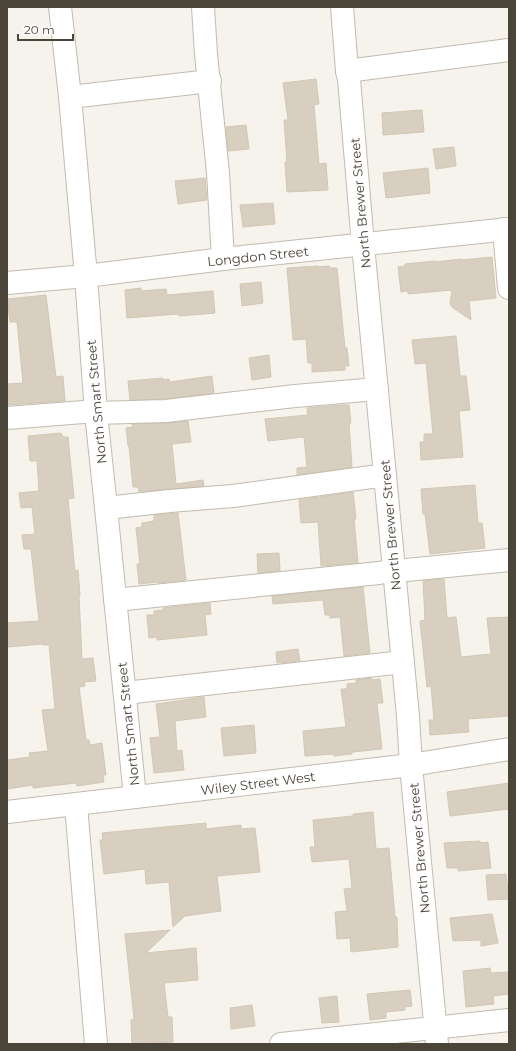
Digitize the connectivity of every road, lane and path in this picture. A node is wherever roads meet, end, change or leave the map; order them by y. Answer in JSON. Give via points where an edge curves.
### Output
{"nodes":[{"id":1,"x":60,"y":7,"type":"edge"},
{"id":2,"x":203,"y":7,"type":"edge"},
{"id":3,"x":342,"y":7,"type":"edge"},
{"id":4,"x":509,"y":50,"type":"edge"},
{"id":5,"x":347,"y":71,"type":"junction"},
{"id":6,"x":210,"y":81,"type":"junction"},
{"id":7,"x":70,"y":97,"type":"junction"},
{"id":8,"x":507,"y":229,"type":"edge"},
{"id":9,"x":363,"y":245,"type":"junction"},
{"id":10,"x":223,"y":259,"type":"junction"},
{"id":11,"x":86,"y":276,"type":"junction"},
{"id":12,"x":7,"y":283,"type":"edge"},
{"id":13,"x":509,"y":288,"type":"edge"},
{"id":14,"x":377,"y":389,"type":"junction"},
{"id":15,"x":96,"y":412,"type":"junction"},
{"id":16,"x":7,"y":418,"type":"edge"},
{"id":17,"x":385,"y":476,"type":"junction"},
{"id":18,"x":106,"y":508,"type":"junction"},
{"id":19,"x":509,"y":560,"type":"edge"},
{"id":20,"x":394,"y":570,"type":"junction"},
{"id":21,"x":115,"y":600,"type":"junction"},
{"id":22,"x":403,"y":662,"type":"junction"},
{"id":23,"x":125,"y":693,"type":"junction"},
{"id":24,"x":509,"y":749,"type":"edge"},
{"id":25,"x":411,"y":765,"type":"junction"},
{"id":26,"x":135,"y":797,"type":"junction"},
{"id":27,"x":76,"y":805,"type":"junction"},
{"id":28,"x":7,"y":812,"type":"edge"},
{"id":29,"x":509,"y":1020,"type":"edge"},
{"id":30,"x":437,"y":1036,"type":"edge"},
{"id":31,"x":96,"y":1044,"type":"edge"},
{"id":32,"x":281,"y":1044,"type":"edge"}],
"edges":[{"from":1,"to":7,"type":"street","name":"North Smart Street"},
{"from":2,"to":6,"type":"street"},
{"from":3,"to":5,"type":"street","name":"North Brewer Street"},
{"from":4,"to":5,"type":"street"},
{"from":5,"to":9,"type":"street","name":"North Brewer Street"},
{"from":6,"to":7,"type":"street"},
{"from":6,"to":10,"type":"street"},
{"from":7,"to":11,"type":"street","name":"North Smart Street"},
{"from":8,"to":9,"type":"street","name":"Longdon Street"},
{"from":8,"to":13,"type":"street"},
{"from":9,"to":10,"type":"street","name":"Longdon Street"},
{"from":9,"to":14,"type":"street","name":"North Brewer Street"},
{"from":10,"to":11,"type":"street","name":"Longdon Street"},
{"from":11,"to":12,"type":"street","name":"Longdon Street"},
{"from":11,"to":15,"type":"street","name":"North Smart Street"},
{"from":14,"to":15,"type":"street","via":[[166,411]]},
{"from":14,"to":17,"type":"street","name":"North Brewer Street"},
{"from":15,"to":16,"type":"street"},
{"from":15,"to":18,"type":"street","name":"North Smart Street"},
{"from":17,"to":18,"type":"street","via":[[233,496]]},
{"from":17,"to":20,"type":"street","name":"North Brewer Street"},
{"from":18,"to":21,"type":"street","name":"North Smart Street"},
{"from":19,"to":20,"type":"street"},
{"from":20,"to":21,"type":"street"},
{"from":20,"to":22,"type":"street","name":"North Brewer Street"},
{"from":21,"to":23,"type":"street","name":"North Smart Street"},
{"from":22,"to":23,"type":"street"},
{"from":22,"to":25,"type":"street","name":"North Brewer Street"},
{"from":23,"to":26,"type":"street","name":"North Smart Street"},
{"from":24,"to":25,"type":"street","name":"Wiley Street West"},
{"from":25,"to":26,"type":"street","name":"Wiley Street West"},
{"from":25,"to":30,"type":"street","name":"North Brewer Street"},
{"from":26,"to":27,"type":"street","name":"Wiley Street West"},
{"from":27,"to":28,"type":"street","name":"Wiley Street West"},
{"from":27,"to":31,"type":"street"},
{"from":29,"to":30,"type":"street"},
{"from":30,"to":32,"type":"street"}]}
